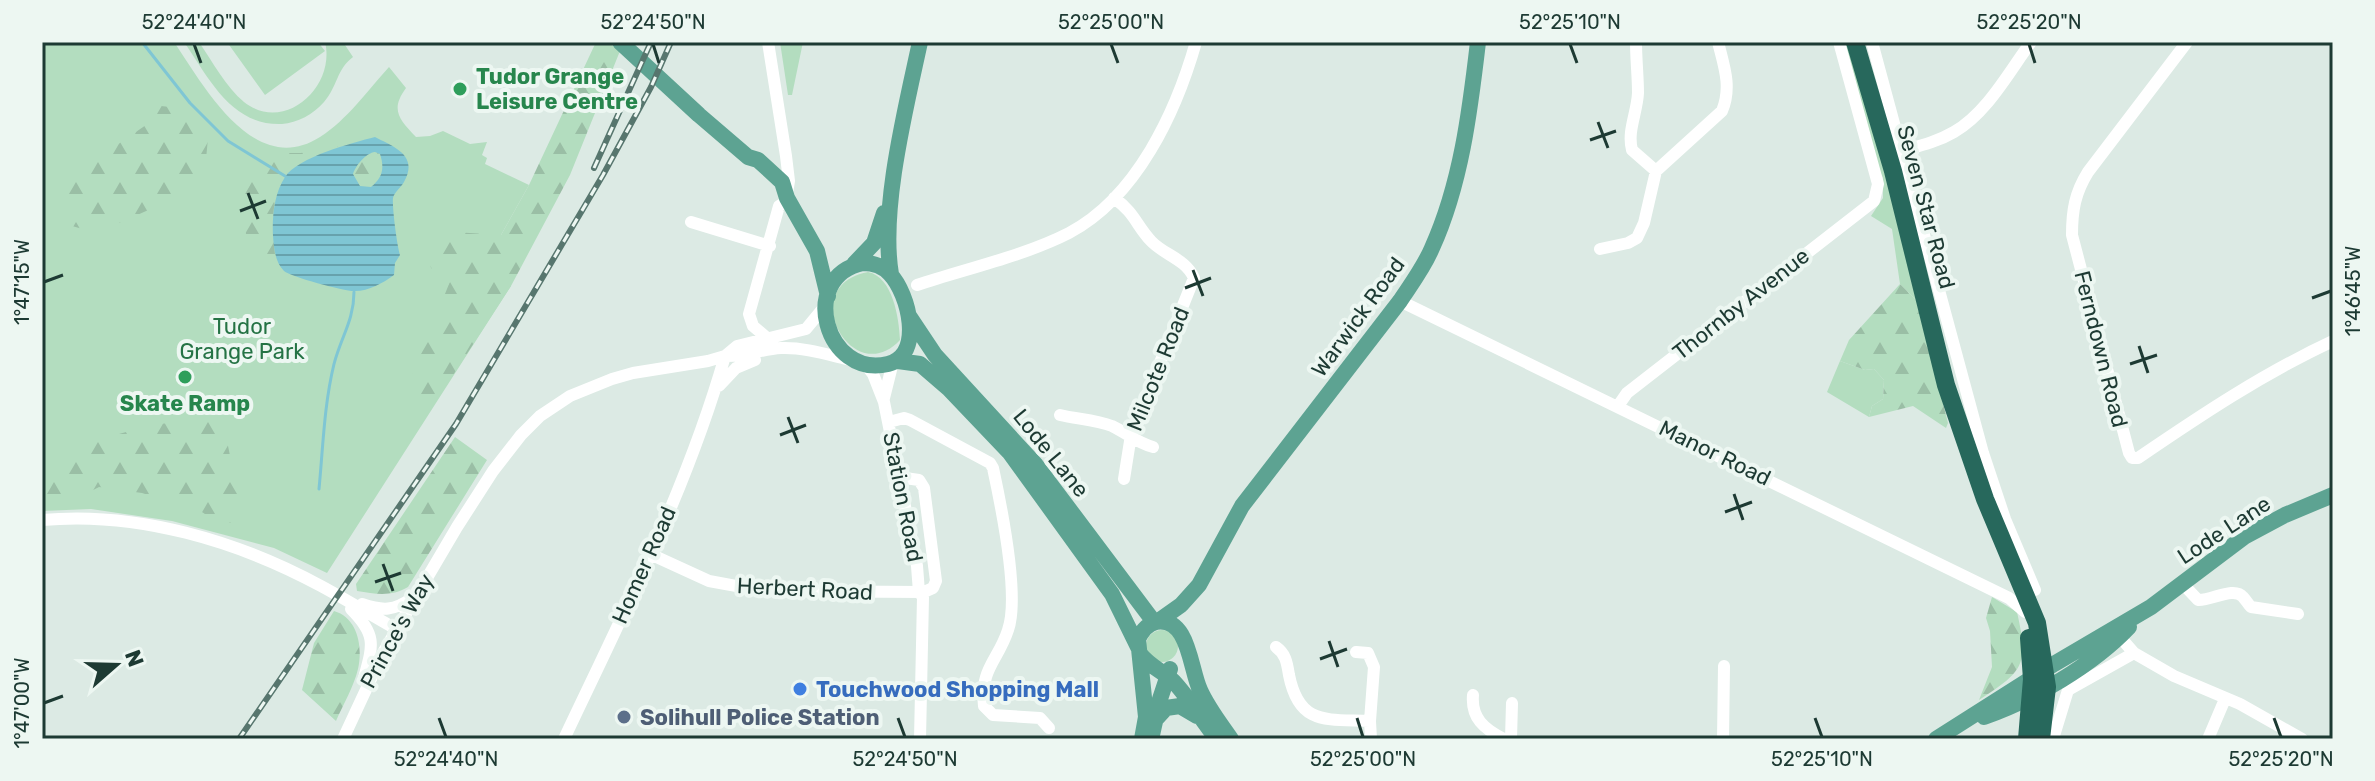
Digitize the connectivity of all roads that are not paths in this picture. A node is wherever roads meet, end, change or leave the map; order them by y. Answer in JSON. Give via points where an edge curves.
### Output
{"nodes":[{"id":1,"x":620,"y":42,"type":"edge"},
{"id":2,"x":768,"y":42,"type":"edge"},
{"id":3,"x":920,"y":42,"type":"edge"},
{"id":4,"x":1196,"y":42,"type":"edge"},
{"id":5,"x":1478,"y":42,"type":"edge"},
{"id":6,"x":1636,"y":42,"type":"edge"},
{"id":7,"x":1718,"y":42,"type":"edge"},
{"id":8,"x":1839,"y":42,"type":"edge"},
{"id":9,"x":1855,"y":42,"type":"edge"},
{"id":10,"x":1872,"y":42,"type":"edge"},
{"id":11,"x":2031,"y":42,"type":"edge"},
{"id":12,"x":2187,"y":42,"type":"edge"},
{"id":13,"x":1901,"y":151,"type":"junction"},
{"id":14,"x":1656,"y":171,"type":"junction"},
{"id":15,"x":893,"y":185,"type":"junction"},
{"id":16,"x":1114,"y":198,"type":"junction"},
{"id":17,"x":787,"y":199,"type":"junction"},
{"id":18,"x":1868,"y":206,"type":"joint"},
{"id":19,"x":691,"y":222,"type":"dead end"},
{"id":20,"x":770,"y":246,"type":"junction"},
{"id":21,"x":1600,"y":249,"type":"dead end"},
{"id":22,"x":817,"y":251,"type":"junction"},
{"id":23,"x":850,"y":266,"type":"junction"},
{"id":24,"x":891,"y":274,"type":"junction"},
{"id":25,"x":917,"y":285,"type":"dead end"},
{"id":26,"x":826,"y":301,"type":"junction"},
{"id":27,"x":1400,"y":301,"type":"junction"},
{"id":28,"x":909,"y":316,"type":"junction"},
{"id":29,"x":766,"y":337,"type":"junction"},
{"id":30,"x":2333,"y":341,"type":"edge"},
{"id":31,"x":811,"y":352,"type":"junction"},
{"id":32,"x":725,"y":356,"type":"junction"},
{"id":33,"x":895,"y":362,"type":"junction"},
{"id":34,"x":861,"y":363,"type":"junction"},
{"id":35,"x":692,"y":365,"type":"junction"},
{"id":36,"x":1954,"y":383,"type":"junction"},
{"id":37,"x":717,"y":389,"type":"junction"},
{"id":38,"x":884,"y":402,"type":"junction"},
{"id":39,"x":1618,"y":406,"type":"junction"},
{"id":40,"x":1060,"y":415,"type":"dead end"},
{"id":41,"x":889,"y":422,"type":"junction"},
{"id":42,"x":1131,"y":435,"type":"junction"},
{"id":43,"x":1153,"y":447,"type":"dead end"},
{"id":44,"x":898,"y":477,"type":"junction"},
{"id":45,"x":1124,"y":479,"type":"dead end"},
{"id":46,"x":2333,"y":495,"type":"edge"},
{"id":47,"x":42,"y":520,"type":"edge"},
{"id":48,"x":650,"y":554,"type":"junction"},
{"id":49,"x":2182,"y":583,"type":"junction"},
{"id":50,"x":1199,"y":585,"type":"junction"},
{"id":51,"x":919,"y":592,"type":"junction"},
{"id":52,"x":2022,"y":593,"type":"junction"},
{"id":53,"x":337,"y":595,"type":"junction"},
{"id":54,"x":416,"y":595,"type":"junction"},
{"id":55,"x":2144,"y":611,"type":"junction"},
{"id":56,"x":2298,"y":614,"type":"dead end"},
{"id":57,"x":2031,"y":618,"type":"junction"},
{"id":58,"x":1156,"y":622,"type":"junction"},
{"id":59,"x":396,"y":629,"type":"junction"},
{"id":60,"x":2120,"y":637,"type":"junction"},
{"id":61,"x":1184,"y":639,"type":"junction"},
{"id":62,"x":1276,"y":647,"type":"dead end"},
{"id":63,"x":1138,"y":650,"type":"junction"},
{"id":64,"x":1356,"y":652,"type":"dead end"},
{"id":65,"x":2134,"y":653,"type":"junction"},
{"id":66,"x":2071,"y":654,"type":"junction"},
{"id":67,"x":1724,"y":666,"type":"dead end"},
{"id":68,"x":1164,"y":671,"type":"junction"},
{"id":69,"x":2039,"y":683,"type":"junction"},
{"id":70,"x":2225,"y":699,"type":"junction"},
{"id":71,"x":1512,"y":703,"type":"dead end"},
{"id":72,"x":357,"y":705,"type":"junction"},
{"id":73,"x":1457,"y":705,"type":"dead end"},
{"id":74,"x":2008,"y":707,"type":"junction"},
{"id":75,"x":1155,"y":720,"type":"junction"},
{"id":76,"x":1370,"y":721,"type":"junction"},
{"id":77,"x":1205,"y":723,"type":"junction"},
{"id":78,"x":1960,"y":725,"type":"junction"},
{"id":79,"x":1049,"y":728,"type":"dead end"},
{"id":80,"x":2028,"y":731,"type":"edge"},
{"id":81,"x":343,"y":739,"type":"edge"},
{"id":82,"x":564,"y":739,"type":"edge"},
{"id":83,"x":920,"y":739,"type":"edge"},
{"id":84,"x":1142,"y":739,"type":"edge"},
{"id":85,"x":1152,"y":739,"type":"edge"},
{"id":86,"x":1217,"y":739,"type":"edge"},
{"id":87,"x":1231,"y":739,"type":"edge"},
{"id":88,"x":1371,"y":739,"type":"edge"},
{"id":89,"x":1504,"y":739,"type":"edge"},
{"id":90,"x":1511,"y":739,"type":"edge"},
{"id":91,"x":1723,"y":739,"type":"edge"},
{"id":92,"x":1936,"y":739,"type":"edge"},
{"id":93,"x":2041,"y":739,"type":"edge"},
{"id":94,"x":2053,"y":739,"type":"edge"},
{"id":95,"x":2208,"y":739,"type":"edge"},
{"id":96,"x":2302,"y":739,"type":"edge"}],
"edges":[{"from":1,"to":17,"type":"main road","via":[[782,182]]},
{"from":2,"to":17,"type":"street","via":[[789,181]]},
{"from":3,"to":15,"type":"main road"},
{"from":4,"to":16,"type":"street","via":[[1151,149]]},
{"from":5,"to":27,"type":"main road","name":"Warwick Road","via":[[1452,190],[1434,245]]},
{"from":6,"to":14,"type":"street","via":[[1638,94],[1631,146]]},
{"from":7,"to":14,"type":"street","via":[[1728,80],[1722,111]]},
{"from":8,"to":18,"type":"street","name":"Seven Star Road","via":[[1878,184]]},
{"from":9,"to":36,"type":"highway","name":"Seven Star Road"},
{"from":10,"to":13,"type":"street","name":"Seven Star Road"},
{"from":11,"to":13,"type":"street","via":[[1965,125]]},
{"from":12,"to":30,"type":"street","name":"Ferndown Road","via":[[2088,172],[2072,211],[2072,235],[2129,453],[2138,458],[2191,421]]},
{"from":13,"to":36,"type":"street","name":"Seven Star Road"},
{"from":14,"to":21,"type":"street","via":[[1637,238]]},
{"from":15,"to":23,"type":"main road","via":[[874,243]]},
{"from":15,"to":24,"type":"main road","via":[[887,249]]},
{"from":16,"to":25,"type":"street","via":[[1078,228],[1051,241]]},
{"from":16,"to":42,"type":"street","name":"Milcote Road","via":[[1151,242],[1194,278]]},
{"from":17,"to":20,"type":"street","via":[[779,206]]},
{"from":17,"to":22,"type":"main road"},
{"from":18,"to":39,"type":"street","name":"Thornby Avenue","via":[[1627,393]]},
{"from":19,"to":20,"type":"street"},
{"from":20,"to":29,"type":"street","via":[[749,314]]},
{"from":22,"to":23,"type":"main road","via":[[829,262]]},
{"from":22,"to":26,"type":"main road"},
{"from":23,"to":24,"type":"main road","via":[[872,263]]},
{"from":23,"to":26,"type":"main road"},
{"from":24,"to":28,"type":"main road"},
{"from":26,"to":29,"type":"street","via":[[806,329]]},
{"from":26,"to":34,"type":"main road","via":[[826,328],[832,339]]},
{"from":27,"to":39,"type":"street","name":"Manor Road"},
{"from":27,"to":50,"type":"main road","name":"Warwick Road","via":[[1242,506]]},
{"from":28,"to":33,"type":"main road","via":[[909,344]]},
{"from":28,"to":58,"type":"main road","name":"Lode Lane","via":[[935,355],[1036,465]]},
{"from":29,"to":32,"type":"street","via":[[737,346]]},
{"from":31,"to":32,"type":"street","via":[[786,348]]},
{"from":31,"to":34,"type":"street"},
{"from":31,"to":37,"type":"street","via":[[749,362]]},
{"from":32,"to":35,"type":"street"},
{"from":32,"to":37,"type":"street","name":"Homer Road"},
{"from":33,"to":34,"type":"main road"},
{"from":33,"to":38,"type":"street","name":"Station Road"},
{"from":33,"to":63,"type":"main road","name":"Lode Lane","via":[[920,364],[1010,453],[1112,594]]},
{"from":34,"to":38,"type":"street","name":"Station Road","via":[[873,374]]},
{"from":35,"to":37,"type":"street","via":[[705,371]]},
{"from":35,"to":54,"type":"street","name":"Prince's Way","via":[[633,373],[556,404],[521,435],[499,464]]},
{"from":36,"to":52,"type":"highway","name":"Seven Star Road","via":[[1975,471]]},
{"from":37,"to":48,"type":"street","name":"Homer Road"},
{"from":38,"to":41,"type":"street","name":"Station Road"},
{"from":39,"to":52,"type":"street","name":"Manor Road"},
{"from":40,"to":42,"type":"street"},
{"from":41,"to":44,"type":"street","name":"Station Road"},
{"from":41,"to":79,"type":"street","via":[[910,420],[993,468],[1012,606],[1008,630],[984,681],[984,706],[993,715],[1040,718]]},
{"from":42,"to":43,"type":"street"},
{"from":42,"to":45,"type":"street","name":"Milcote Road"},
{"from":44,"to":51,"type":"street","name":"Station Road"},
{"from":44,"to":51,"type":"street","via":[[919,480],[924,488],[936,581]]},
{"from":46,"to":49,"type":"main road","name":"Lode Lane","via":[[2244,537]]},
{"from":47,"to":53,"type":"street","via":[[111,520],[184,533],[267,561]]},
{"from":48,"to":51,"type":"street","name":"Herbert Road","via":[[709,581],[764,591]]},
{"from":48,"to":82,"type":"street","name":"Homer Road"},
{"from":49,"to":55,"type":"main road","name":"Lode Lane"},
{"from":49,"to":56,"type":"street","via":[[2198,600],[2234,592],[2251,607]]},
{"from":50,"to":58,"type":"main road","name":"Warwick Road"},
{"from":50,"to":61,"type":"main road","name":"Warwick Road"},
{"from":51,"to":83,"type":"street","name":"Station Road"},
{"from":52,"to":57,"type":"highway","name":"Seven Star Road"},
{"from":53,"to":54,"type":"street","via":[[385,610]]},
{"from":53,"to":59,"type":"street"},
{"from":53,"to":72,"type":"street","via":[[368,626],[372,640]]},
{"from":54,"to":59,"type":"street","name":"Prince's Way"},
{"from":55,"to":60,"type":"main road","name":"Lode Lane"},
{"from":55,"to":66,"type":"main road","name":"Lode Lane"},
{"from":57,"to":66,"type":"main road","via":[[2054,652]]},
{"from":57,"to":69,"type":"highway","name":"Seven Star Road"},
{"from":58,"to":61,"type":"main road","via":[[1170,623]]},
{"from":58,"to":63,"type":"main road","via":[[1140,634]]},
{"from":59,"to":72,"type":"street","name":"Prince's Way"},
{"from":60,"to":65,"type":"street"},
{"from":60,"to":69,"type":"main road","name":"Lode Lane","via":[[2083,664]]},
{"from":61,"to":68,"type":"main road","via":[[1182,657]]},
{"from":61,"to":87,"type":"main road","via":[[1202,695]]},
{"from":62,"to":76,"type":"street","via":[[1283,652],[1293,695],[1310,715]]},
{"from":63,"to":68,"type":"main road","via":[[1149,666]]},
{"from":63,"to":84,"type":"main road","via":[[1146,717]]},
{"from":64,"to":76,"type":"street","via":[[1368,653],[1374,663]]},
{"from":65,"to":70,"type":"street"},
{"from":65,"to":94,"type":"street","via":[[2068,690]]},
{"from":66,"to":69,"type":"main road","name":"Lode Lane"},
{"from":67,"to":91,"type":"street"},
{"from":68,"to":75,"type":"main road"},
{"from":68,"to":77,"type":"main road"},
{"from":69,"to":74,"type":"main road","name":"Lode Lane"},
{"from":69,"to":78,"type":"main road","name":"Lode Lane"},
{"from":69,"to":80,"type":"highway"},
{"from":69,"to":93,"type":"highway"},
{"from":70,"to":95,"type":"street"},
{"from":70,"to":96,"type":"street"},
{"from":71,"to":90,"type":"street"},
{"from":72,"to":81,"type":"street","name":"Prince's Way"},
{"from":73,"to":89,"type":"street","via":[[1472,700],[1480,724]]},
{"from":74,"to":78,"type":"main road","name":"Lode Lane"},
{"from":74,"to":80,"type":"main road","via":[[2018,709]]},
{"from":75,"to":77,"type":"main road","via":[[1166,708],[1180,706]]},
{"from":75,"to":85,"type":"main road"},
{"from":76,"to":88,"type":"street"},
{"from":77,"to":86,"type":"main road"},
{"from":78,"to":92,"type":"main road","name":"Lode Lane"}]}
